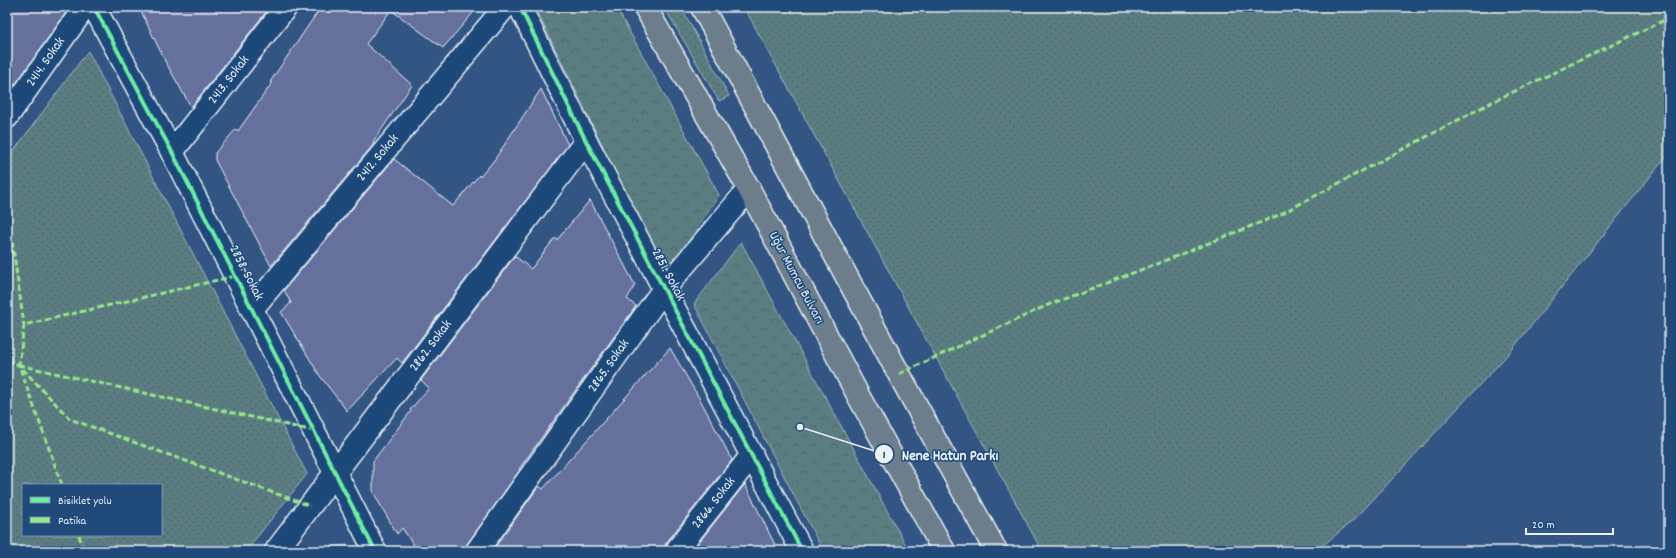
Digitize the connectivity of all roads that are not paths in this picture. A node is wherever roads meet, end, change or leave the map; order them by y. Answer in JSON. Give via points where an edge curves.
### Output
{"nodes":[{"id":1,"x":85,"y":7,"type":"edge"},
{"id":2,"x":94,"y":7,"type":"edge"},
{"id":3,"x":286,"y":7,"type":"edge"},
{"id":4,"x":505,"y":7,"type":"edge"},
{"id":5,"x":520,"y":7,"type":"edge"},
{"id":6,"x":644,"y":7,"type":"edge"},
{"id":7,"x":702,"y":7,"type":"edge"},
{"id":8,"x":7,"y":117,"type":"edge"},
{"id":9,"x":586,"y":141,"type":"junction"},
{"id":10,"x":172,"y":152,"type":"junction"},
{"id":11,"x":749,"y":189,"type":"junction"},
{"id":12,"x":663,"y":290,"type":"junction"},
{"id":13,"x":252,"y":309,"type":"junction"},
{"id":14,"x":752,"y":455,"type":"junction"},
{"id":15,"x":335,"y":473,"type":"junction"},
{"id":16,"x":276,"y":551,"type":"edge"},
{"id":17,"x":375,"y":551,"type":"edge"},
{"id":18,"x":477,"y":551,"type":"edge"},
{"id":19,"x":676,"y":551,"type":"edge"},
{"id":20,"x":802,"y":551,"type":"edge"},
{"id":21,"x":944,"y":551,"type":"edge"},
{"id":22,"x":996,"y":551,"type":"edge"}],
"edges":[{"from":1,"to":8,"type":"street","name":"2414. Sokak"},
{"from":2,"to":10,"type":"street","name":"2858. Sokak"},
{"from":3,"to":10,"type":"street","name":"2413. Sokak"},
{"from":4,"to":13,"type":"street","name":"2412. Sokak"},
{"from":5,"to":9,"type":"street","name":"2851. Sokak"},
{"from":6,"to":11,"type":"main road","name":"Uğur Mumcu Bulvarı"},
{"from":7,"to":22,"type":"main road"},
{"from":9,"to":12,"type":"street","name":"2851. Sokak"},
{"from":9,"to":15,"type":"street","name":"2862. Sokak"},
{"from":10,"to":13,"type":"street","name":"2858. Sokak"},
{"from":11,"to":12,"type":"street","name":"2865. Sokak"},
{"from":11,"to":21,"type":"main road","name":"Uğur Mumcu Bulvarı"},
{"from":12,"to":14,"type":"street","name":"2851. Sokak"},
{"from":12,"to":18,"type":"street","name":"2865. Sokak"},
{"from":13,"to":15,"type":"street","name":"2858. Sokak"},
{"from":14,"to":19,"type":"street","name":"2866. Sokak"},
{"from":14,"to":20,"type":"street","name":"2851. Sokak"},
{"from":15,"to":16,"type":"street","name":"2862. Sokak"},
{"from":15,"to":17,"type":"street","name":"2858. Sokak"}]}
